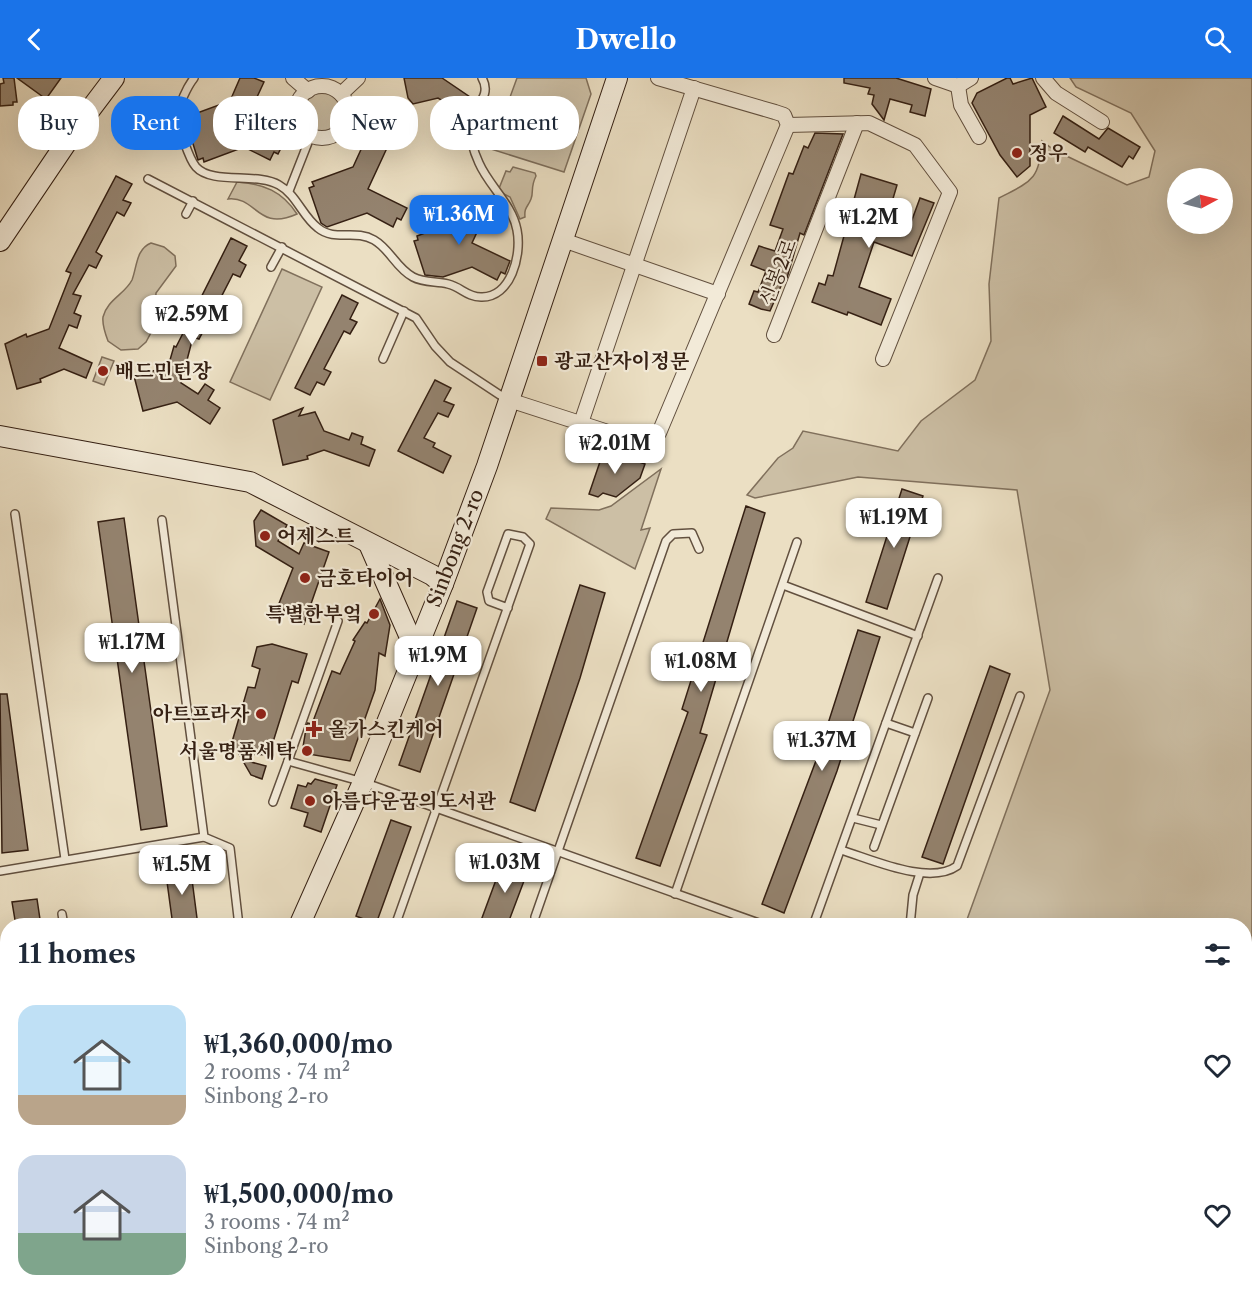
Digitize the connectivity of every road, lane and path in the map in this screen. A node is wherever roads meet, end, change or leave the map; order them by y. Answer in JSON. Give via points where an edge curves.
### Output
{"nodes":[{"id":1,"x":114,"y":78,"type":"edge"},
{"id":2,"x":194,"y":78,"type":"edge"},
{"id":3,"x":293,"y":78,"type":"edge"},
{"id":4,"x":358,"y":78,"type":"edge"},
{"id":5,"x":482,"y":78,"type":"edge"},
{"id":6,"x":617,"y":78,"type":"edge"},
{"id":7,"x":658,"y":78,"type":"edge"},
{"id":8,"x":935,"y":78,"type":"edge"},
{"id":9,"x":971,"y":78,"type":"edge"},
{"id":10,"x":1042,"y":78,"type":"edge"},
{"id":11,"x":958,"y":86,"type":"junction"},
{"id":12,"x":694,"y":87,"type":"junction"},
{"id":13,"x":308,"y":91,"type":"junction"},
{"id":14,"x":341,"y":94,"type":"junction"},
{"id":15,"x":303,"y":96,"type":"edge"},
{"id":16,"x":1102,"y":122,"type":"dead end"},
{"id":17,"x":857,"y":123,"type":"junction"},
{"id":18,"x":788,"y":125,"type":"junction"},
{"id":19,"x":318,"y":136,"type":"edge"},
{"id":20,"x":979,"y":137,"type":"dead end"},
{"id":21,"x":305,"y":150,"type":"edge"},
{"id":22,"x":148,"y":178,"type":"dead end"},
{"id":23,"x":289,"y":191,"type":"junction"},
{"id":24,"x":193,"y":201,"type":"junction"},
{"id":25,"x":186,"y":214,"type":"dead end"},
{"id":26,"x":563,"y":240,"type":"junction"},
{"id":27,"x":0,"y":242,"type":"edge"},
{"id":28,"x":282,"y":247,"type":"junction"},
{"id":29,"x":633,"y":262,"type":"junction"},
{"id":30,"x":271,"y":267,"type":"dead end"},
{"id":31,"x":718,"y":294,"type":"junction"},
{"id":32,"x":404,"y":311,"type":"junction"},
{"id":33,"x":774,"y":335,"type":"dead end"},
{"id":34,"x":383,"y":359,"type":"dead end"},
{"id":35,"x":883,"y":359,"type":"dead end"},
{"id":36,"x":509,"y":400,"type":"junction"},
{"id":37,"x":581,"y":423,"type":"junction"},
{"id":38,"x":0,"y":436,"type":"edge"},
{"id":39,"x":15,"y":513,"type":"dead end"},
{"id":40,"x":162,"y":520,"type":"dead end"},
{"id":41,"x":797,"y":542,"type":"dead end"},
{"id":42,"x":369,"y":544,"type":"junction"},
{"id":43,"x":699,"y":549,"type":"dead end"},
{"id":44,"x":938,"y":578,"type":"dead end"},
{"id":45,"x":443,"y":584,"type":"junction"},
{"id":46,"x":783,"y":585,"type":"junction"},
{"id":47,"x":508,"y":608,"type":"junction"},
{"id":48,"x":338,"y":621,"type":"dead end"},
{"id":49,"x":918,"y":636,"type":"junction"},
{"id":50,"x":416,"y":651,"type":"junction"},
{"id":51,"x":1020,"y":696,"type":"dead end"},
{"id":52,"x":928,"y":698,"type":"dead end"},
{"id":53,"x":886,"y":723,"type":"junction"},
{"id":54,"x":915,"y":733,"type":"junction"},
{"id":55,"x":288,"y":761,"type":"junction"},
{"id":56,"x":363,"y":782,"type":"junction"},
{"id":57,"x":273,"y":802,"type":"dead end"},
{"id":58,"x":436,"y":809,"type":"junction"},
{"id":59,"x":853,"y":818,"type":"junction"},
{"id":60,"x":881,"y":825,"type":"junction"},
{"id":61,"x":204,"y":837,"type":"junction"},
{"id":62,"x":874,"y":847,"type":"dead end"},
{"id":63,"x":841,"y":850,"type":"junction"},
{"id":64,"x":559,"y":852,"type":"junction"},
{"id":65,"x":65,"y":860,"type":"junction"},
{"id":66,"x":0,"y":871,"type":"edge"},
{"id":67,"x":920,"y":873,"type":"junction"},
{"id":68,"x":675,"y":894,"type":"junction"},
{"id":69,"x":62,"y":914,"type":"dead end"},
{"id":70,"x":535,"y":917,"type":"dead end"},
{"id":71,"x":63,"y":918,"type":"edge"},
{"id":72,"x":238,"y":918,"type":"edge"},
{"id":73,"x":303,"y":918,"type":"edge"},
{"id":74,"x":398,"y":918,"type":"edge"},
{"id":75,"x":744,"y":918,"type":"edge"},
{"id":76,"x":816,"y":918,"type":"edge"},
{"id":77,"x":911,"y":918,"type":"edge"}],
"edges":[{"from":1,"to":27,"type":"street"},
{"from":2,"to":23,"type":"lane","via":[[178,116],[196,167],[207,174],[266,180]]},
{"from":3,"to":13,"type":"street"},
{"from":4,"to":14,"type":"street"},
{"from":5,"to":23,"type":"lane","via":[[486,88],[470,122],[471,135],[480,165],[507,206],[517,230],[516,263],[499,292],[482,298],[467,296],[455,286],[412,277],[386,248],[372,239],[357,234],[330,236],[316,227]]},
{"from":6,"to":26,"type":"street","name":"Sinbong 2-ro"},
{"from":7,"to":12,"type":"street"},
{"from":8,"to":11,"type":"street"},
{"from":9,"to":11,"type":"street"},
{"from":10,"to":16,"type":"street","via":[[1056,93]]},
{"from":11,"to":20,"type":"street","via":[[961,105]]},
{"from":12,"to":18,"type":"street","via":[[784,115]]},
{"from":12,"to":29,"type":"street"},
{"from":13,"to":14,"type":"street","via":[[327,86]]},
{"from":13,"to":15,"type":"street"},
{"from":14,"to":19,"type":"street","via":[[348,110],[343,127],[328,137]]},
{"from":17,"to":18,"type":"street"},
{"from":17,"to":33,"type":"street","name":"신봉2로"},
{"from":17,"to":35,"type":"street","via":[[868,123],[915,145],[950,192]]},
{"from":18,"to":31,"type":"street"},
{"from":21,"to":23,"type":"lane"},
{"from":22,"to":24,"type":"lane"},
{"from":24,"to":25,"type":"lane"},
{"from":24,"to":28,"type":"lane"},
{"from":26,"to":29,"type":"street"},
{"from":26,"to":36,"type":"street","name":"Sinbong 2-ro"},
{"from":28,"to":30,"type":"lane"},
{"from":28,"to":32,"type":"lane"},
{"from":29,"to":31,"type":"street"},
{"from":29,"to":37,"type":"street"},
{"from":31,"to":37,"type":"street","via":[[659,434],[642,442]]},
{"from":32,"to":34,"type":"lane"},
{"from":32,"to":36,"type":"lane","via":[[416,318],[450,362]]},
{"from":36,"to":37,"type":"street"},
{"from":36,"to":45,"type":"street","name":"Sinbong 2-ro"},
{"from":38,"to":42,"type":"street","via":[[250,482]]},
{"from":39,"to":65,"type":"lane"},
{"from":40,"to":61,"type":"lane"},
{"from":41,"to":46,"type":"lane"},
{"from":42,"to":45,"type":"street"},
{"from":42,"to":50,"type":"street"},
{"from":43,"to":64,"type":"lane","via":[[692,533],[673,534],[666,540]]},
{"from":44,"to":49,"type":"lane"},
{"from":45,"to":50,"type":"street","name":"Sinbong 2-ro"},
{"from":46,"to":49,"type":"lane"},
{"from":46,"to":68,"type":"lane"},
{"from":47,"to":47,"type":"lane","via":[[530,544],[523,537],[508,534],[487,592],[489,601]]},
{"from":47,"to":58,"type":"lane"},
{"from":48,"to":55,"type":"lane"},
{"from":49,"to":53,"type":"lane"},
{"from":50,"to":56,"type":"street","name":"Sinbong 2-ro"},
{"from":51,"to":67,"type":"lane","via":[[957,866],[949,872]]},
{"from":52,"to":54,"type":"lane"},
{"from":53,"to":54,"type":"lane"},
{"from":53,"to":59,"type":"lane"},
{"from":54,"to":60,"type":"lane"},
{"from":55,"to":56,"type":"lane"},
{"from":55,"to":57,"type":"lane"},
{"from":56,"to":58,"type":"lane"},
{"from":56,"to":73,"type":"street","name":"Sinbong 2-ro"},
{"from":58,"to":64,"type":"lane"},
{"from":58,"to":74,"type":"lane"},
{"from":59,"to":60,"type":"lane"},
{"from":59,"to":63,"type":"lane"},
{"from":60,"to":62,"type":"lane"},
{"from":61,"to":65,"type":"lane"},
{"from":61,"to":72,"type":"lane","via":[[230,848]]},
{"from":63,"to":67,"type":"lane"},
{"from":63,"to":76,"type":"lane"},
{"from":64,"to":68,"type":"lane"},
{"from":64,"to":70,"type":"lane"},
{"from":65,"to":66,"type":"lane"},
{"from":67,"to":77,"type":"lane"},
{"from":68,"to":75,"type":"lane"},
{"from":69,"to":71,"type":"lane"}]}
